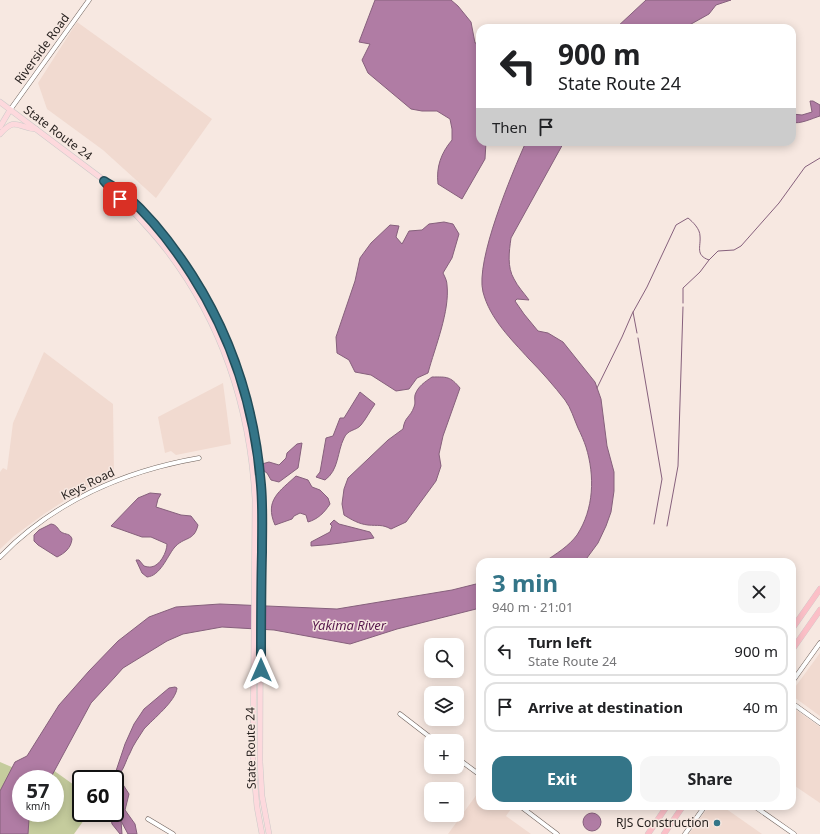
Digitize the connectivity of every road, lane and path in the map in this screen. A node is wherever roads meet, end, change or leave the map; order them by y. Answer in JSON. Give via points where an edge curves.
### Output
{"nodes":[{"id":1,"x":89,"y":0,"type":"edge"},
{"id":2,"x":0,"y":102,"type":"edge"},
{"id":3,"x":10,"y":110,"type":"junction"},
{"id":4,"x":0,"y":127,"type":"edge"},
{"id":5,"x":36,"y":129,"type":"junction"},
{"id":6,"x":0,"y":134,"type":"edge"},
{"id":7,"x":104,"y":181,"type":"junction"},
{"id":8,"x":199,"y":458,"type":"dead end"},
{"id":9,"x":0,"y":557,"type":"edge"},
{"id":10,"x":820,"y":589,"type":"edge"},
{"id":11,"x":820,"y":610,"type":"edge"},
{"id":12,"x":796,"y":623,"type":"edge"},
{"id":13,"x":820,"y":643,"type":"edge"},
{"id":14,"x":796,"y":644,"type":"edge"},
{"id":15,"x":796,"y":676,"type":"edge"},
{"id":16,"x":796,"y":706,"type":"edge"},
{"id":17,"x":400,"y":714,"type":"dead end"},
{"id":18,"x":820,"y":723,"type":"edge"},
{"id":19,"x":426,"y":734,"type":"edge"},
{"id":20,"x":464,"y":763,"type":"edge"},
{"id":21,"x":476,"y":772,"type":"edge"},
{"id":22,"x":525,"y":810,"type":"edge"},
{"id":23,"x":664,"y":810,"type":"edge"},
{"id":24,"x":680,"y":810,"type":"edge"},
{"id":25,"x":681,"y":810,"type":"edge"},
{"id":26,"x":702,"y":810,"type":"edge"},
{"id":27,"x":760,"y":810,"type":"edge"},
{"id":28,"x":148,"y":819,"type":"dead end"},
{"id":29,"x":173,"y":834,"type":"edge"},
{"id":30,"x":262,"y":834,"type":"edge"},
{"id":31,"x":269,"y":834,"type":"edge"},
{"id":32,"x":557,"y":834,"type":"edge"},
{"id":33,"x":648,"y":834,"type":"edge"},
{"id":34,"x":664,"y":834,"type":"edge"},
{"id":35,"x":668,"y":834,"type":"edge"},
{"id":36,"x":685,"y":834,"type":"edge"},
{"id":37,"x":794,"y":834,"type":"edge"}],
"edges":[{"from":1,"to":3,"type":"street","name":"Riverside Road"},
{"from":2,"to":3,"type":"main road","name":"State Route 24"},
{"from":3,"to":4,"type":"main road"},
{"from":3,"to":5,"type":"main road","name":"State Route 24"},
{"from":5,"to":6,"type":"main road","via":[[11,124]]},
{"from":5,"to":7,"type":"main road","name":"State Route 24"},
{"from":7,"to":30,"type":"main road","name":"State Route 24","via":[[145,223],[182,270],[224,350],[244,416],[254,484],[253,732],[255,790]]},
{"from":7,"to":31,"type":"main road","name":"State Route 24","via":[[126,195],[155,224],[180,256],[210,304],[226,337],[249,407],[261,487],[260,780]]},
{"from":8,"to":9,"type":"street","name":"Keys Road","via":[[152,467],[82,496],[43,520]]},
{"from":10,"to":12,"type":"highway"},
{"from":11,"to":14,"type":"highway"},
{"from":13,"to":15,"type":"street"},
{"from":16,"to":18,"type":"street"},
{"from":17,"to":19,"type":"street"},
{"from":20,"to":21,"type":"street"},
{"from":22,"to":32,"type":"street"},
{"from":23,"to":33,"type":"highway"},
{"from":24,"to":34,"type":"highway"},
{"from":25,"to":35,"type":"highway"},
{"from":26,"to":36,"type":"street"},
{"from":27,"to":37,"type":"street"},
{"from":28,"to":29,"type":"street"}]}
